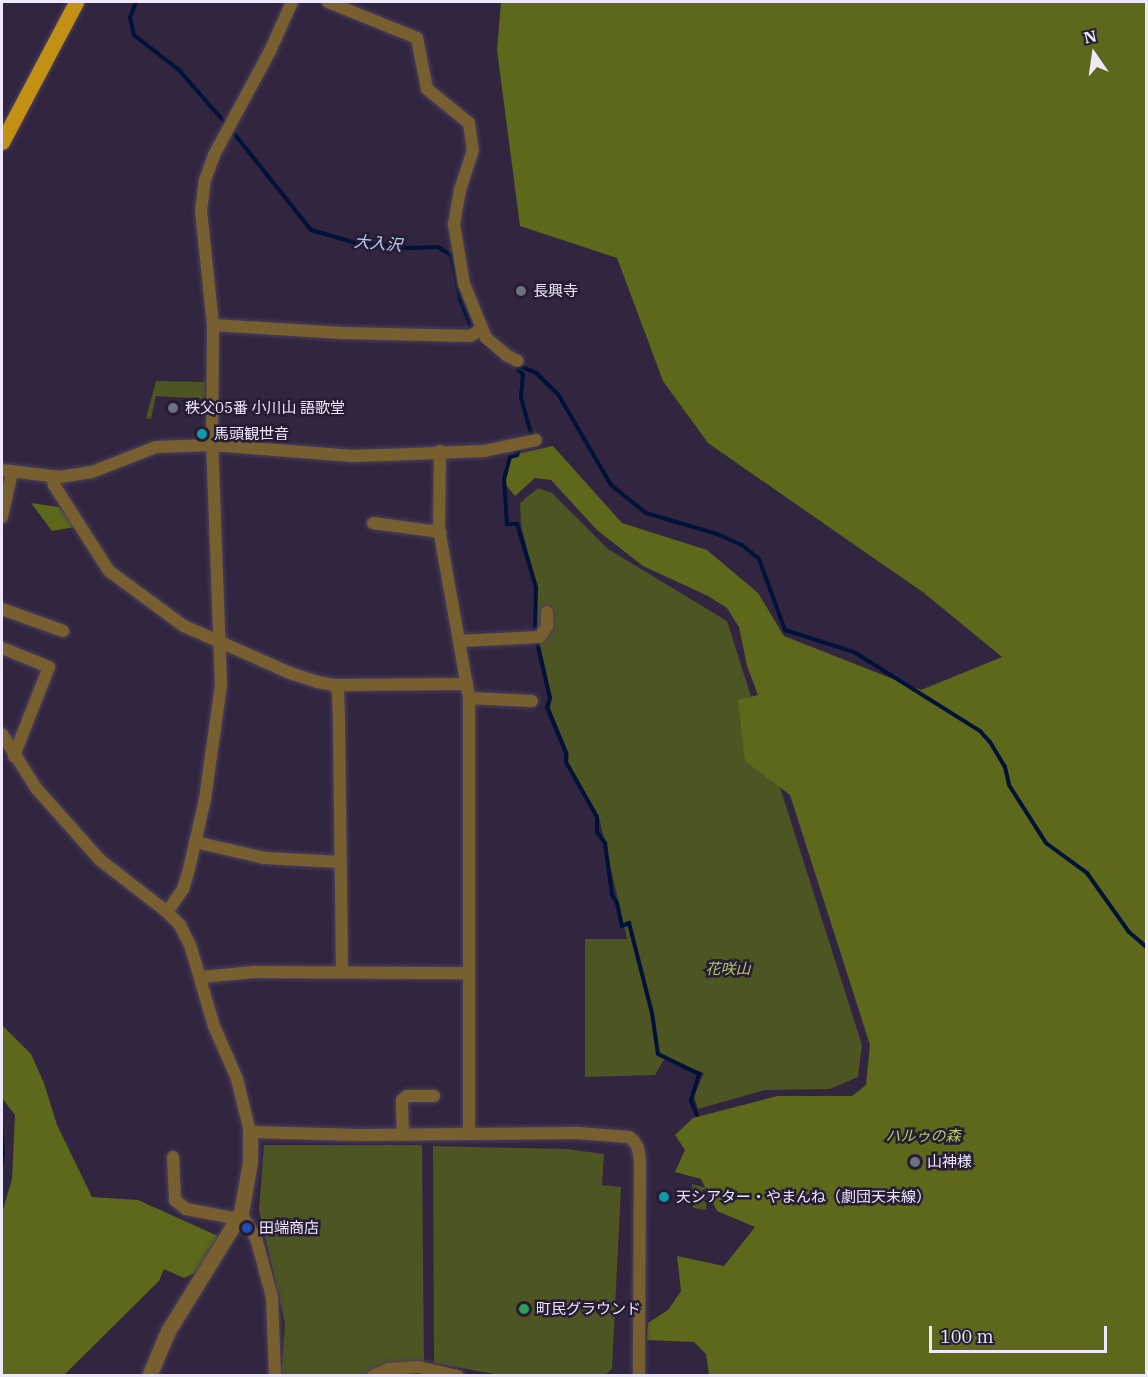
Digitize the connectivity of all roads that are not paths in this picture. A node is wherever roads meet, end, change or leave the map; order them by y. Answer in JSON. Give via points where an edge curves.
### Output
{"nodes":[{"id":1,"x":76,"y":2,"type":"edge"},
{"id":2,"x":292,"y":2,"type":"edge"},
{"id":3,"x":328,"y":2,"type":"edge"},
{"id":4,"x":2,"y":142,"type":"edge"},
{"id":5,"x":213,"y":325,"type":"junction"},
{"id":6,"x":477,"y":332,"type":"junction"},
{"id":7,"x":518,"y":361,"type":"dead end"},
{"id":8,"x":536,"y":440,"type":"dead end"},
{"id":9,"x":212,"y":445,"type":"junction"},
{"id":10,"x":440,"y":451,"type":"junction"},
{"id":11,"x":7,"y":471,"type":"edge"},
{"id":12,"x":52,"y":477,"type":"junction"},
{"id":13,"x":2,"y":517,"type":"edge"},
{"id":14,"x":373,"y":523,"type":"dead end"},
{"id":15,"x":440,"y":532,"type":"junction"},
{"id":16,"x":2,"y":609,"type":"edge"},
{"id":17,"x":547,"y":612,"type":"dead end"},
{"id":18,"x":63,"y":631,"type":"dead end"},
{"id":19,"x":218,"y":641,"type":"junction"},
{"id":20,"x":460,"y":641,"type":"junction"},
{"id":21,"x":2,"y":648,"type":"edge"},
{"id":22,"x":467,"y":684,"type":"junction"},
{"id":23,"x":334,"y":685,"type":"junction"},
{"id":24,"x":469,"y":698,"type":"junction"},
{"id":25,"x":532,"y":701,"type":"dead end"},
{"id":26,"x":2,"y":734,"type":"edge"},
{"id":27,"x":14,"y":756,"type":"junction"},
{"id":28,"x":195,"y":842,"type":"junction"},
{"id":29,"x":340,"y":862,"type":"junction"},
{"id":30,"x":167,"y":912,"type":"junction"},
{"id":31,"x":342,"y":972,"type":"junction"},
{"id":32,"x":469,"y":973,"type":"junction"},
{"id":33,"x":201,"y":977,"type":"junction"},
{"id":34,"x":434,"y":1096,"type":"dead end"},
{"id":35,"x":250,"y":1132,"type":"junction"},
{"id":36,"x":470,"y":1134,"type":"junction"},
{"id":37,"x":404,"y":1135,"type":"junction"},
{"id":38,"x":173,"y":1157,"type":"dead end"},
{"id":39,"x":240,"y":1216,"type":"junction"},
{"id":40,"x":409,"y":1371,"type":"edge"},
{"id":41,"x":150,"y":1376,"type":"edge"},
{"id":42,"x":275,"y":1376,"type":"edge"},
{"id":43,"x":373,"y":1376,"type":"edge"},
{"id":44,"x":458,"y":1376,"type":"edge"},
{"id":45,"x":639,"y":1376,"type":"edge"}],
"edges":[{"from":1,"to":4,"type":"main road"},
{"from":2,"to":5,"type":"street","via":[[205,180],[201,211]]},
{"from":3,"to":6,"type":"street","via":[[417,38],[427,89],[469,123],[472,150],[454,224]]},
{"from":5,"to":6,"type":"street","via":[[343,333]]},
{"from":5,"to":9,"type":"street"},
{"from":6,"to":7,"type":"street"},
{"from":8,"to":10,"type":"street","via":[[507,448]]},
{"from":9,"to":10,"type":"street","via":[[353,456]]},
{"from":9,"to":12,"type":"street","via":[[156,447],[92,472]]},
{"from":9,"to":19,"type":"street"},
{"from":10,"to":15,"type":"street"},
{"from":11,"to":12,"type":"street"},
{"from":11,"to":13,"type":"street"},
{"from":12,"to":19,"type":"street","via":[[109,571],[184,626]]},
{"from":14,"to":15,"type":"street"},
{"from":15,"to":20,"type":"street"},
{"from":16,"to":18,"type":"street"},
{"from":17,"to":20,"type":"street","via":[[547,626],[540,637]]},
{"from":19,"to":23,"type":"street","via":[[290,673]]},
{"from":19,"to":28,"type":"street","via":[[219,706]]},
{"from":20,"to":22,"type":"street"},
{"from":21,"to":27,"type":"street","via":[[50,667]]},
{"from":22,"to":23,"type":"street"},
{"from":22,"to":24,"type":"street"},
{"from":23,"to":29,"type":"street","via":[[338,692]]},
{"from":24,"to":25,"type":"street"},
{"from":24,"to":32,"type":"street"},
{"from":26,"to":27,"type":"street"},
{"from":27,"to":30,"type":"street","via":[[57,813],[100,860]]},
{"from":28,"to":29,"type":"street","via":[[265,858]]},
{"from":28,"to":30,"type":"street","via":[[183,890]]},
{"from":29,"to":31,"type":"street"},
{"from":30,"to":33,"type":"street","via":[[187,936]]},
{"from":31,"to":32,"type":"street"},
{"from":31,"to":33,"type":"street","via":[[223,973]]},
{"from":32,"to":36,"type":"street"},
{"from":33,"to":35,"type":"street","via":[[214,1026],[242,1093]]},
{"from":34,"to":37,"type":"street","via":[[407,1096],[402,1100]]},
{"from":35,"to":37,"type":"street"},
{"from":35,"to":39,"type":"street","via":[[247,1193]]},
{"from":36,"to":37,"type":"street"},
{"from":36,"to":45,"type":"street","via":[[578,1133],[629,1137],[634,1141],[640,1160]]},
{"from":38,"to":39,"type":"street","via":[[175,1200],[186,1209]]},
{"from":39,"to":41,"type":"street","via":[[168,1331]]},
{"from":39,"to":42,"type":"street","via":[[256,1238],[272,1297]]},
{"from":40,"to":43,"type":"street","via":[[389,1369]]},
{"from":40,"to":44,"type":"street","via":[[434,1369]]}]}
